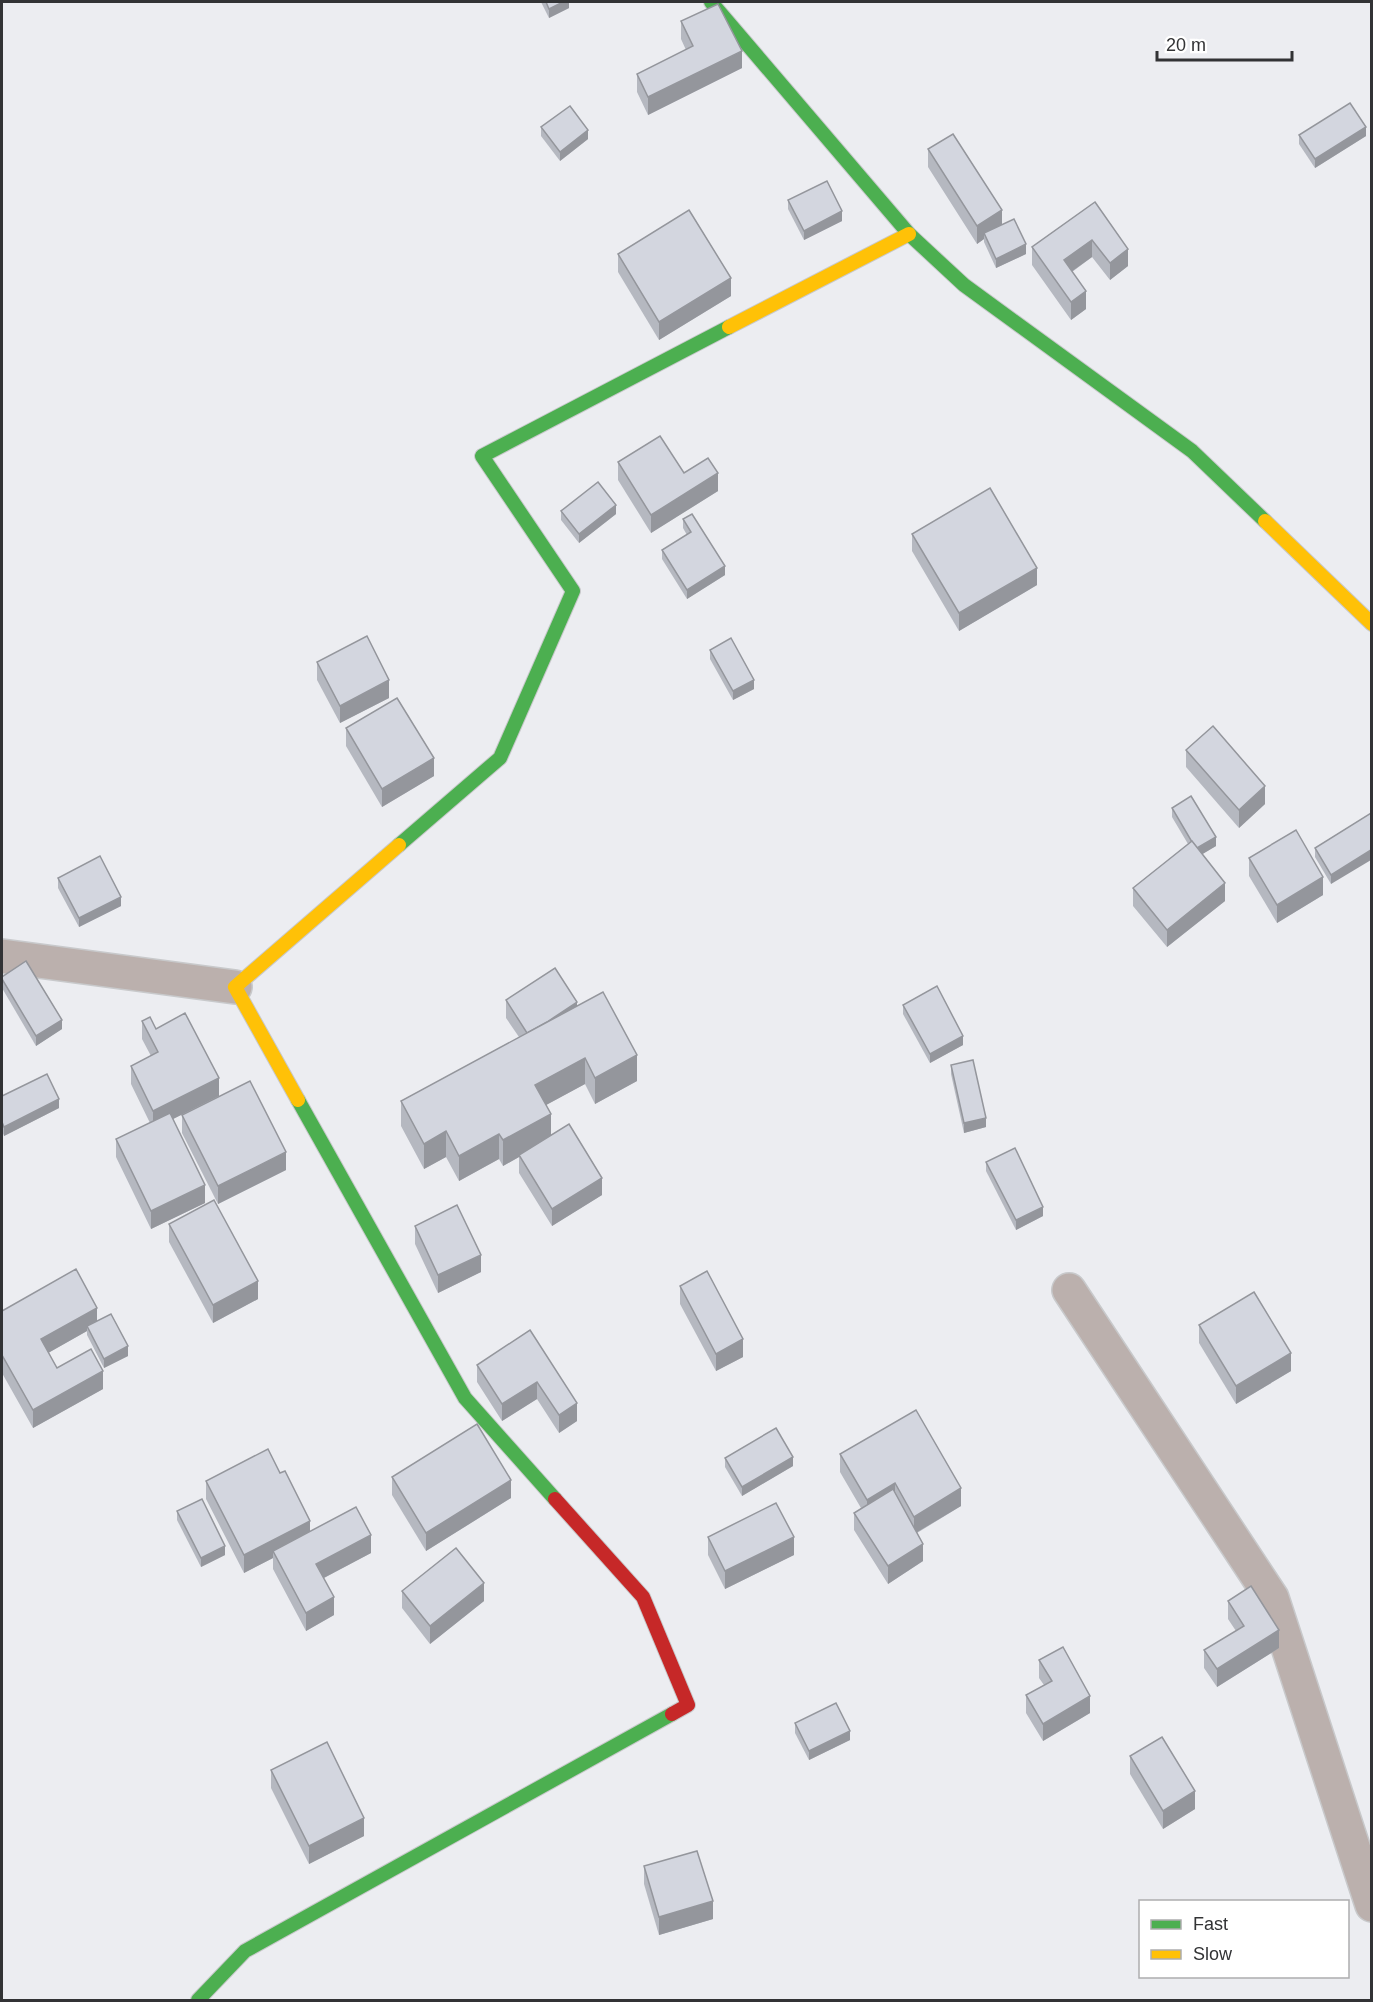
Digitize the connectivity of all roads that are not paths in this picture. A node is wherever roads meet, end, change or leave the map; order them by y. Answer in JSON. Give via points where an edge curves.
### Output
{"nodes":[{"id":1,"x":711,"y":2,"type":"edge"},
{"id":2,"x":909,"y":234,"type":"junction"},
{"id":3,"x":1371,"y":624,"type":"edge"},
{"id":4,"x":2,"y":956,"type":"edge"},
{"id":5,"x":235,"y":987,"type":"junction"},
{"id":6,"x":1069,"y":1290,"type":"dead end"},
{"id":7,"x":1371,"y":1905,"type":"edge"},
{"id":8,"x":198,"y":2001,"type":"edge"}],
"edges":[{"from":1,"to":2,"type":"street"},
{"from":2,"to":3,"type":"street","via":[[964,285],[1192,451]]},
{"from":2,"to":5,"type":"street","via":[[482,456],[573,591],[500,758]]},
{"from":4,"to":5,"type":"street"},
{"from":5,"to":8,"type":"street","via":[[465,1398],[643,1597],[687,1705],[245,1951]]},
{"from":6,"to":7,"type":"street","via":[[1272,1598]]}]}
